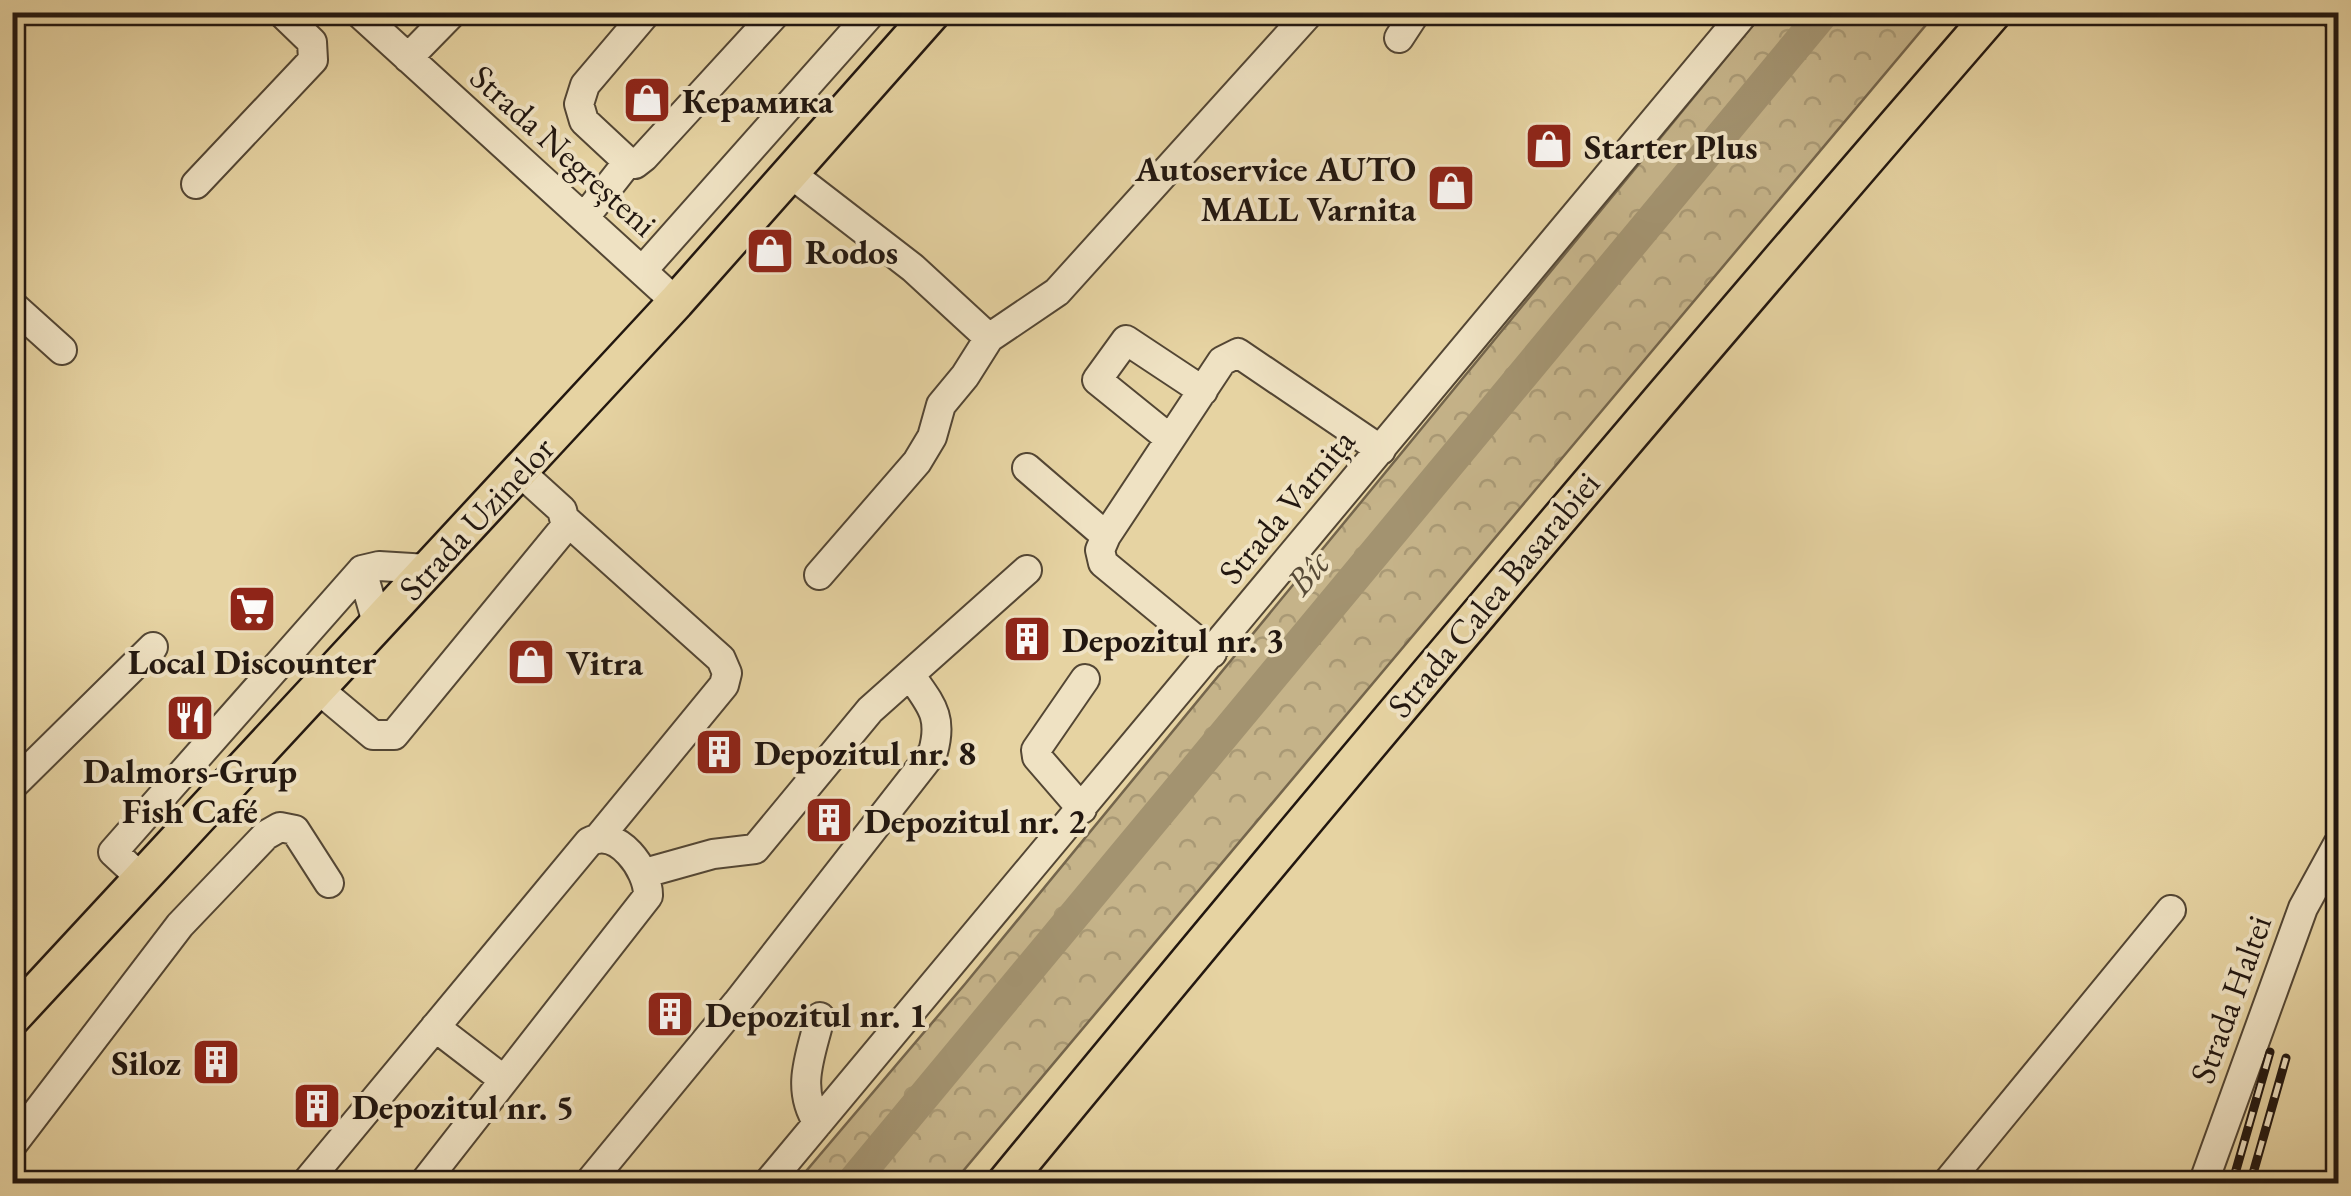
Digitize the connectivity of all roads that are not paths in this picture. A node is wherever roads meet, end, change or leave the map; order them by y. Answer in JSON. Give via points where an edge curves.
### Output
{"nodes":[{"id":1,"x":281,"y":12,"type":"edge"},
{"id":2,"x":358,"y":12,"type":"edge"},
{"id":3,"x":452,"y":12,"type":"edge"},
{"id":4,"x":647,"y":12,"type":"edge"},
{"id":5,"x":777,"y":12,"type":"edge"},
{"id":6,"x":872,"y":12,"type":"edge"},
{"id":7,"x":933,"y":12,"type":"edge"},
{"id":8,"x":1310,"y":12,"type":"edge"},
{"id":9,"x":1416,"y":12,"type":"edge"},
{"id":10,"x":1745,"y":12,"type":"edge"},
{"id":11,"x":1994,"y":12,"type":"edge"},
{"id":12,"x":1399,"y":38,"type":"dead end"},
{"id":13,"x":408,"y":58,"type":"junction"},
{"id":14,"x":628,"y":162,"type":"junction"},
{"id":15,"x":790,"y":174,"type":"junction"},
{"id":16,"x":196,"y":184,"type":"dead end"},
{"id":17,"x":584,"y":218,"type":"junction"},
{"id":18,"x":642,"y":271,"type":"junction"},
{"id":19,"x":676,"y":302,"type":"junction"},
{"id":20,"x":12,"y":305,"type":"edge"},
{"id":21,"x":989,"y":338,"type":"junction"},
{"id":22,"x":62,"y":350,"type":"dead end"},
{"id":23,"x":1202,"y":391,"type":"junction"},
{"id":24,"x":1170,"y":439,"type":"junction"},
{"id":25,"x":1381,"y":450,"type":"junction"},
{"id":26,"x":1027,"y":468,"type":"dead end"},
{"id":27,"x":519,"y":472,"type":"junction"},
{"id":28,"x":567,"y":521,"type":"junction"},
{"id":29,"x":1106,"y":536,"type":"junction"},
{"id":30,"x":428,"y":569,"type":"junction"},
{"id":31,"x":362,"y":570,"type":"junction"},
{"id":32,"x":1027,"y":570,"type":"dead end"},
{"id":33,"x":819,"y":576,"type":"dead end"},
{"id":34,"x":377,"y":624,"type":"junction"},
{"id":35,"x":154,"y":647,"type":"dead end"},
{"id":36,"x":1212,"y":653,"type":"junction"},
{"id":37,"x":911,"y":676,"type":"junction"},
{"id":38,"x":1085,"y":679,"type":"dead end"},
{"id":39,"x":317,"y":688,"type":"junction"},
{"id":40,"x":12,"y":786,"type":"edge"},
{"id":41,"x":1082,"y":809,"type":"junction"},
{"id":42,"x":600,"y":836,"type":"junction"},
{"id":43,"x":2338,"y":844,"type":"edge"},
{"id":44,"x":645,"y":873,"type":"junction"},
{"id":45,"x":141,"y":878,"type":"junction"},
{"id":46,"x":329,"y":883,"type":"dead end"},
{"id":47,"x":2171,"y":910,"type":"dead end"},
{"id":48,"x":820,"y":1017,"type":"dead end"},
{"id":49,"x":12,"y":1018,"type":"edge"},
{"id":50,"x":436,"y":1027,"type":"junction"},
{"id":51,"x":504,"y":1080,"type":"junction"},
{"id":52,"x":818,"y":1123,"type":"junction"},
{"id":53,"x":12,"y":1145,"type":"edge"},
{"id":54,"x":305,"y":1184,"type":"edge"},
{"id":55,"x":422,"y":1184,"type":"edge"},
{"id":56,"x":588,"y":1184,"type":"edge"},
{"id":57,"x":767,"y":1184,"type":"edge"},
{"id":58,"x":1004,"y":1184,"type":"edge"},
{"id":59,"x":1946,"y":1184,"type":"edge"},
{"id":60,"x":2203,"y":1184,"type":"edge"}],
"edges":[{"from":1,"to":16,"type":"street","via":[[312,42],[314,60]]},
{"from":2,"to":13,"type":"street","name":"Strada Negreșteni"},
{"from":3,"to":13,"type":"street"},
{"from":4,"to":14,"type":"street","via":[[585,85],[579,104],[584,121]]},
{"from":5,"to":14,"type":"street","via":[[644,158]]},
{"from":6,"to":18,"type":"street"},
{"from":7,"to":15,"type":"main road","name":"Strada Uzinelor"},
{"from":8,"to":21,"type":"street","via":[[1057,292]]},
{"from":9,"to":12,"type":"street"},
{"from":10,"to":25,"type":"street","name":"Strada Varnița"},
{"from":11,"to":58,"type":"main road","name":"Strada Calea Basarabiei","via":[[1588,481]]},
{"from":13,"to":17,"type":"street","name":"Strada Negreșteni"},
{"from":14,"to":17,"type":"street"},
{"from":15,"to":19,"type":"main road","name":"Strada Uzinelor"},
{"from":15,"to":21,"type":"street","via":[[913,268]]},
{"from":17,"to":18,"type":"street","name":"Strada Negreșteni"},
{"from":18,"to":19,"type":"street","name":"Strada Negreșteni"},
{"from":19,"to":27,"type":"main road","name":"Strada Uzinelor"},
{"from":20,"to":22,"type":"street"},
{"from":21,"to":33,"type":"street","via":[[940,405],[917,462]]},
{"from":23,"to":24,"type":"street"},
{"from":23,"to":24,"type":"street","via":[[1126,340],[1096,380]]},
{"from":23,"to":25,"type":"street","via":[[1222,361],[1238,353]]},
{"from":24,"to":29,"type":"street"},
{"from":25,"to":36,"type":"street","name":"Strada Varnița"},
{"from":26,"to":29,"type":"street"},
{"from":27,"to":28,"type":"street"},
{"from":27,"to":30,"type":"main road","name":"Strada Uzinelor"},
{"from":28,"to":39,"type":"street","via":[[394,735],[373,735]]},
{"from":28,"to":42,"type":"street","via":[[721,659],[727,674]]},
{"from":29,"to":36,"type":"street","via":[[1103,563]]},
{"from":30,"to":31,"type":"street"},
{"from":30,"to":34,"type":"main road","name":"Strada Uzinelor"},
{"from":31,"to":34,"type":"street"},
{"from":31,"to":45,"type":"street","via":[[113,852]]},
{"from":32,"to":37,"type":"street"},
{"from":34,"to":39,"type":"main road","name":"Strada Uzinelor"},
{"from":35,"to":40,"type":"street"},
{"from":36,"to":41,"type":"street","name":"Strada Varnița"},
{"from":37,"to":44,"type":"street","via":[[870,710],[755,849]]},
{"from":37,"to":56,"type":"street","via":[[935,711],[933,752]]},
{"from":38,"to":41,"type":"street","via":[[1036,750]]},
{"from":39,"to":45,"type":"main road","name":"Strada Uzinelor"},
{"from":41,"to":52,"type":"street","name":"Strada Varnița"},
{"from":42,"to":44,"type":"street","via":[[622,847]]},
{"from":42,"to":50,"type":"street","via":[[588,842]]},
{"from":43,"to":60,"type":"street","name":"Strada Haltei","via":[[2303,908]]},
{"from":44,"to":51,"type":"street","via":[[648,896]]},
{"from":45,"to":49,"type":"main road","name":"Strada Uzinelor"},
{"from":46,"to":53,"type":"street","via":[[295,830],[280,827],[266,836],[180,925]]},
{"from":47,"to":59,"type":"street"},
{"from":48,"to":52,"type":"street","via":[[805,1093]]},
{"from":50,"to":51,"type":"street"},
{"from":50,"to":54,"type":"street"},
{"from":51,"to":55,"type":"street"},
{"from":52,"to":57,"type":"street","name":"Strada Varnița"}]}
